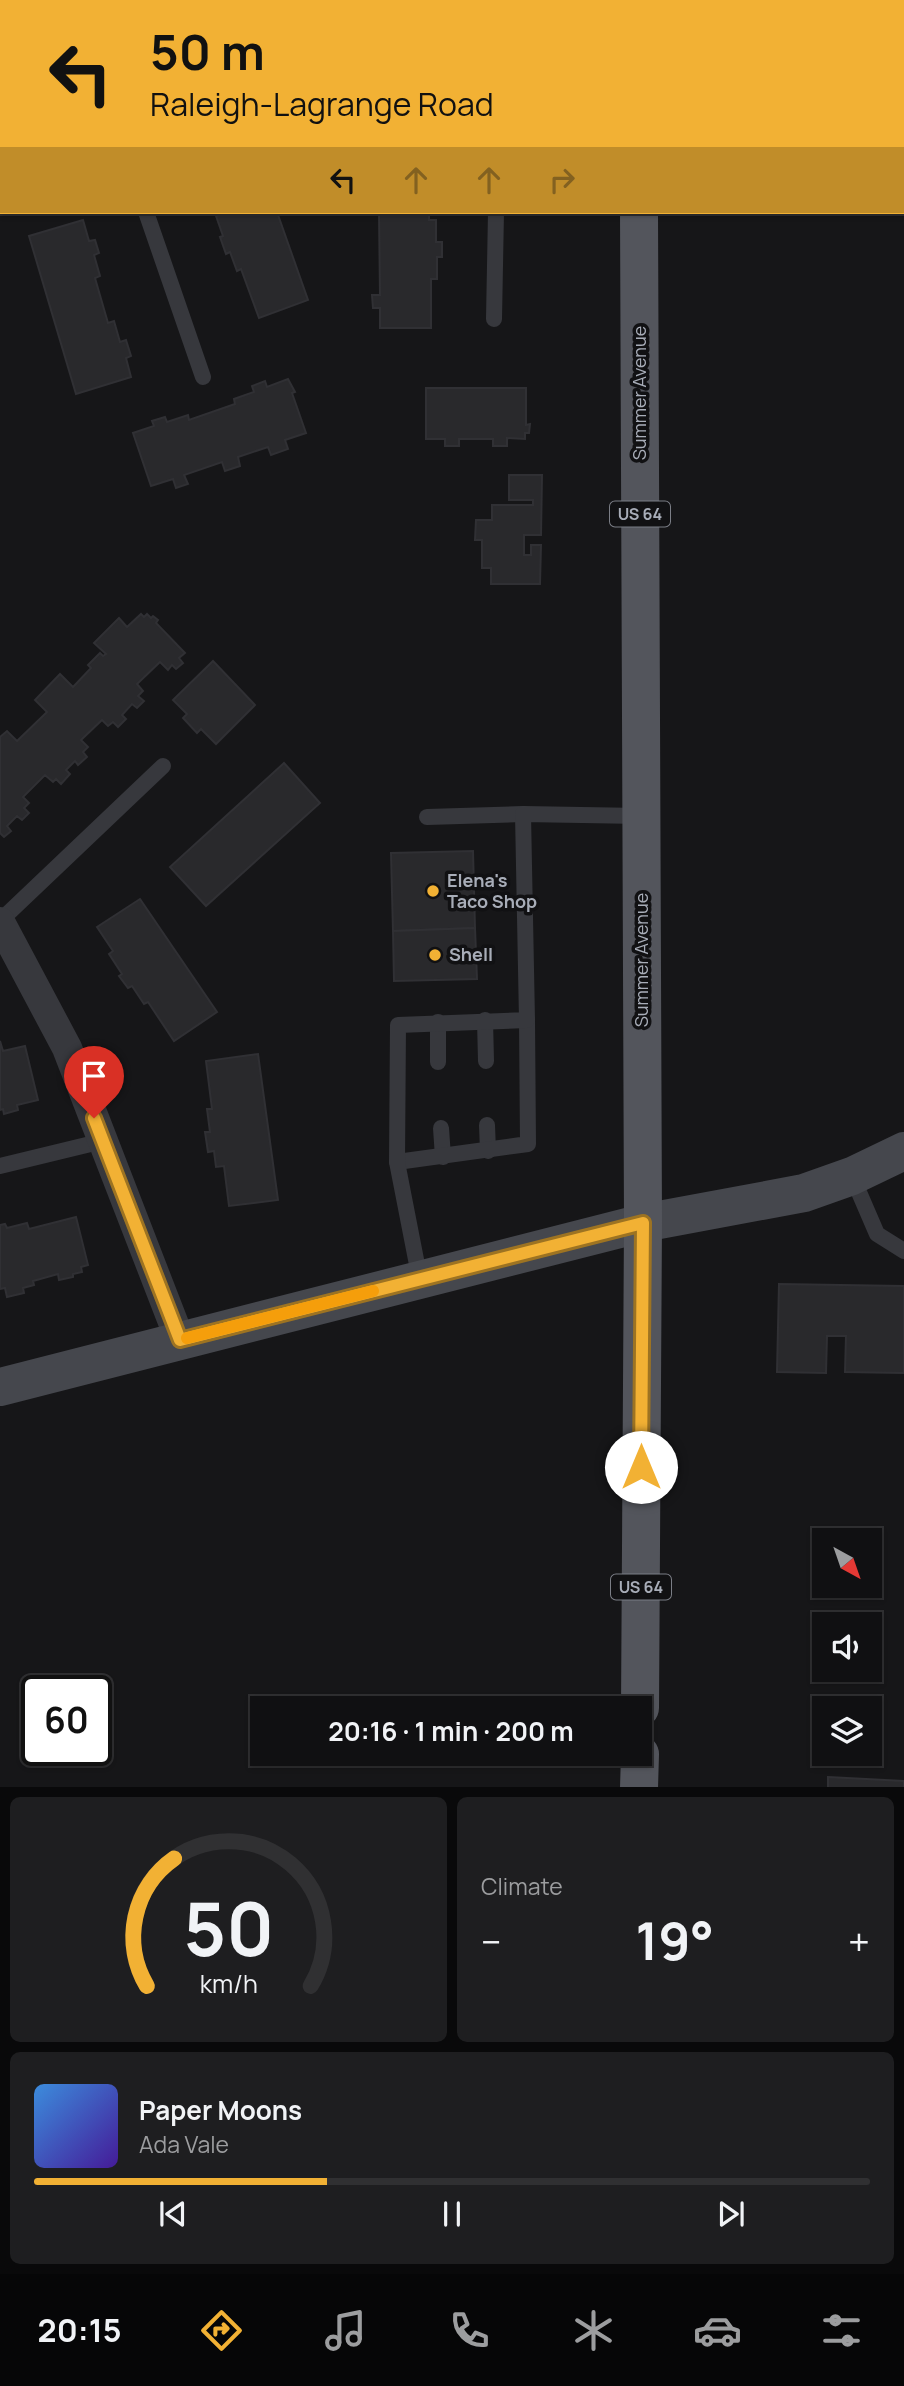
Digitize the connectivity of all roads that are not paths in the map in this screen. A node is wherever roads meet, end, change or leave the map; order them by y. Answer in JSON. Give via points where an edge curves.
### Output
{"nodes":[{"id":1,"x":147,"y":214,"type":"edge"},
{"id":2,"x":496,"y":214,"type":"edge"},
{"id":3,"x":639,"y":214,"type":"edge"},
{"id":4,"x":494,"y":319,"type":"dead end"},
{"id":5,"x":204,"y":377,"type":"dead end"},
{"id":6,"x":163,"y":766,"type":"dead end"},
{"id":7,"x":523,"y":814,"type":"junction"},
{"id":8,"x":641,"y":816,"type":"junction"},
{"id":9,"x":427,"y":817,"type":"dead end"},
{"id":10,"x":0,"y":922,"type":"edge"},
{"id":11,"x":485,"y":1020,"type":"junction"},
{"id":12,"x":527,"y":1020,"type":"junction"},
{"id":13,"x":438,"y":1022,"type":"junction"},
{"id":14,"x":486,"y":1061,"type":"dead end"},
{"id":15,"x":439,"y":1062,"type":"dead end"},
{"id":16,"x":487,"y":1125,"type":"dead end"},
{"id":17,"x":441,"y":1128,"type":"dead end"},
{"id":18,"x":103,"y":1141,"type":"junction"},
{"id":19,"x":488,"y":1151,"type":"junction"},
{"id":20,"x":904,"y":1151,"type":"edge"},
{"id":21,"x":443,"y":1157,"type":"junction"},
{"id":22,"x":397,"y":1162,"type":"junction"},
{"id":23,"x":0,"y":1166,"type":"edge"},
{"id":24,"x":852,"y":1177,"type":"junction"},
{"id":25,"x":643,"y":1223,"type":"junction"},
{"id":26,"x":904,"y":1251,"type":"edge"},
{"id":27,"x":420,"y":1279,"type":"junction"},
{"id":28,"x":180,"y":1340,"type":"junction"},
{"id":29,"x":0,"y":1387,"type":"edge"},
{"id":30,"x":640,"y":1696,"type":"edge"},
{"id":31,"x":639,"y":1766,"type":"edge"},
{"id":32,"x":639,"y":1787,"type":"edge"}],
"edges":[{"from":1,"to":5,"type":"lane"},
{"from":2,"to":4,"type":"lane"},
{"from":3,"to":8,"type":"main road","name":"Summer Avenue","number":"US 64"},
{"from":6,"to":10,"type":"lane"},
{"from":7,"to":8,"type":"lane"},
{"from":7,"to":9,"type":"lane"},
{"from":7,"to":12,"type":"lane"},
{"from":8,"to":25,"type":"main road","name":"Summer Avenue","number":"US 64"},
{"from":10,"to":18,"type":"street","via":[[67,1048]]},
{"from":11,"to":12,"type":"lane"},
{"from":11,"to":13,"type":"lane"},
{"from":11,"to":14,"type":"lane"},
{"from":12,"to":19,"type":"lane","via":[[528,1144]]},
{"from":13,"to":15,"type":"lane"},
{"from":13,"to":22,"type":"lane","via":[[398,1025]]},
{"from":16,"to":19,"type":"lane"},
{"from":17,"to":21,"type":"lane"},
{"from":18,"to":23,"type":"lane"},
{"from":18,"to":28,"type":"street"},
{"from":19,"to":21,"type":"lane"},
{"from":20,"to":24,"type":"main road"},
{"from":21,"to":22,"type":"lane"},
{"from":22,"to":27,"type":"lane"},
{"from":24,"to":25,"type":"main road","via":[[804,1194]]},
{"from":24,"to":26,"type":"lane","via":[[877,1234]]},
{"from":25,"to":27,"type":"main road"},
{"from":25,"to":30,"type":"main road","name":"Summer Avenue","number":"US 64"},
{"from":27,"to":28,"type":"main road"},
{"from":28,"to":29,"type":"main road"},
{"from":31,"to":32,"type":"main road"}]}
